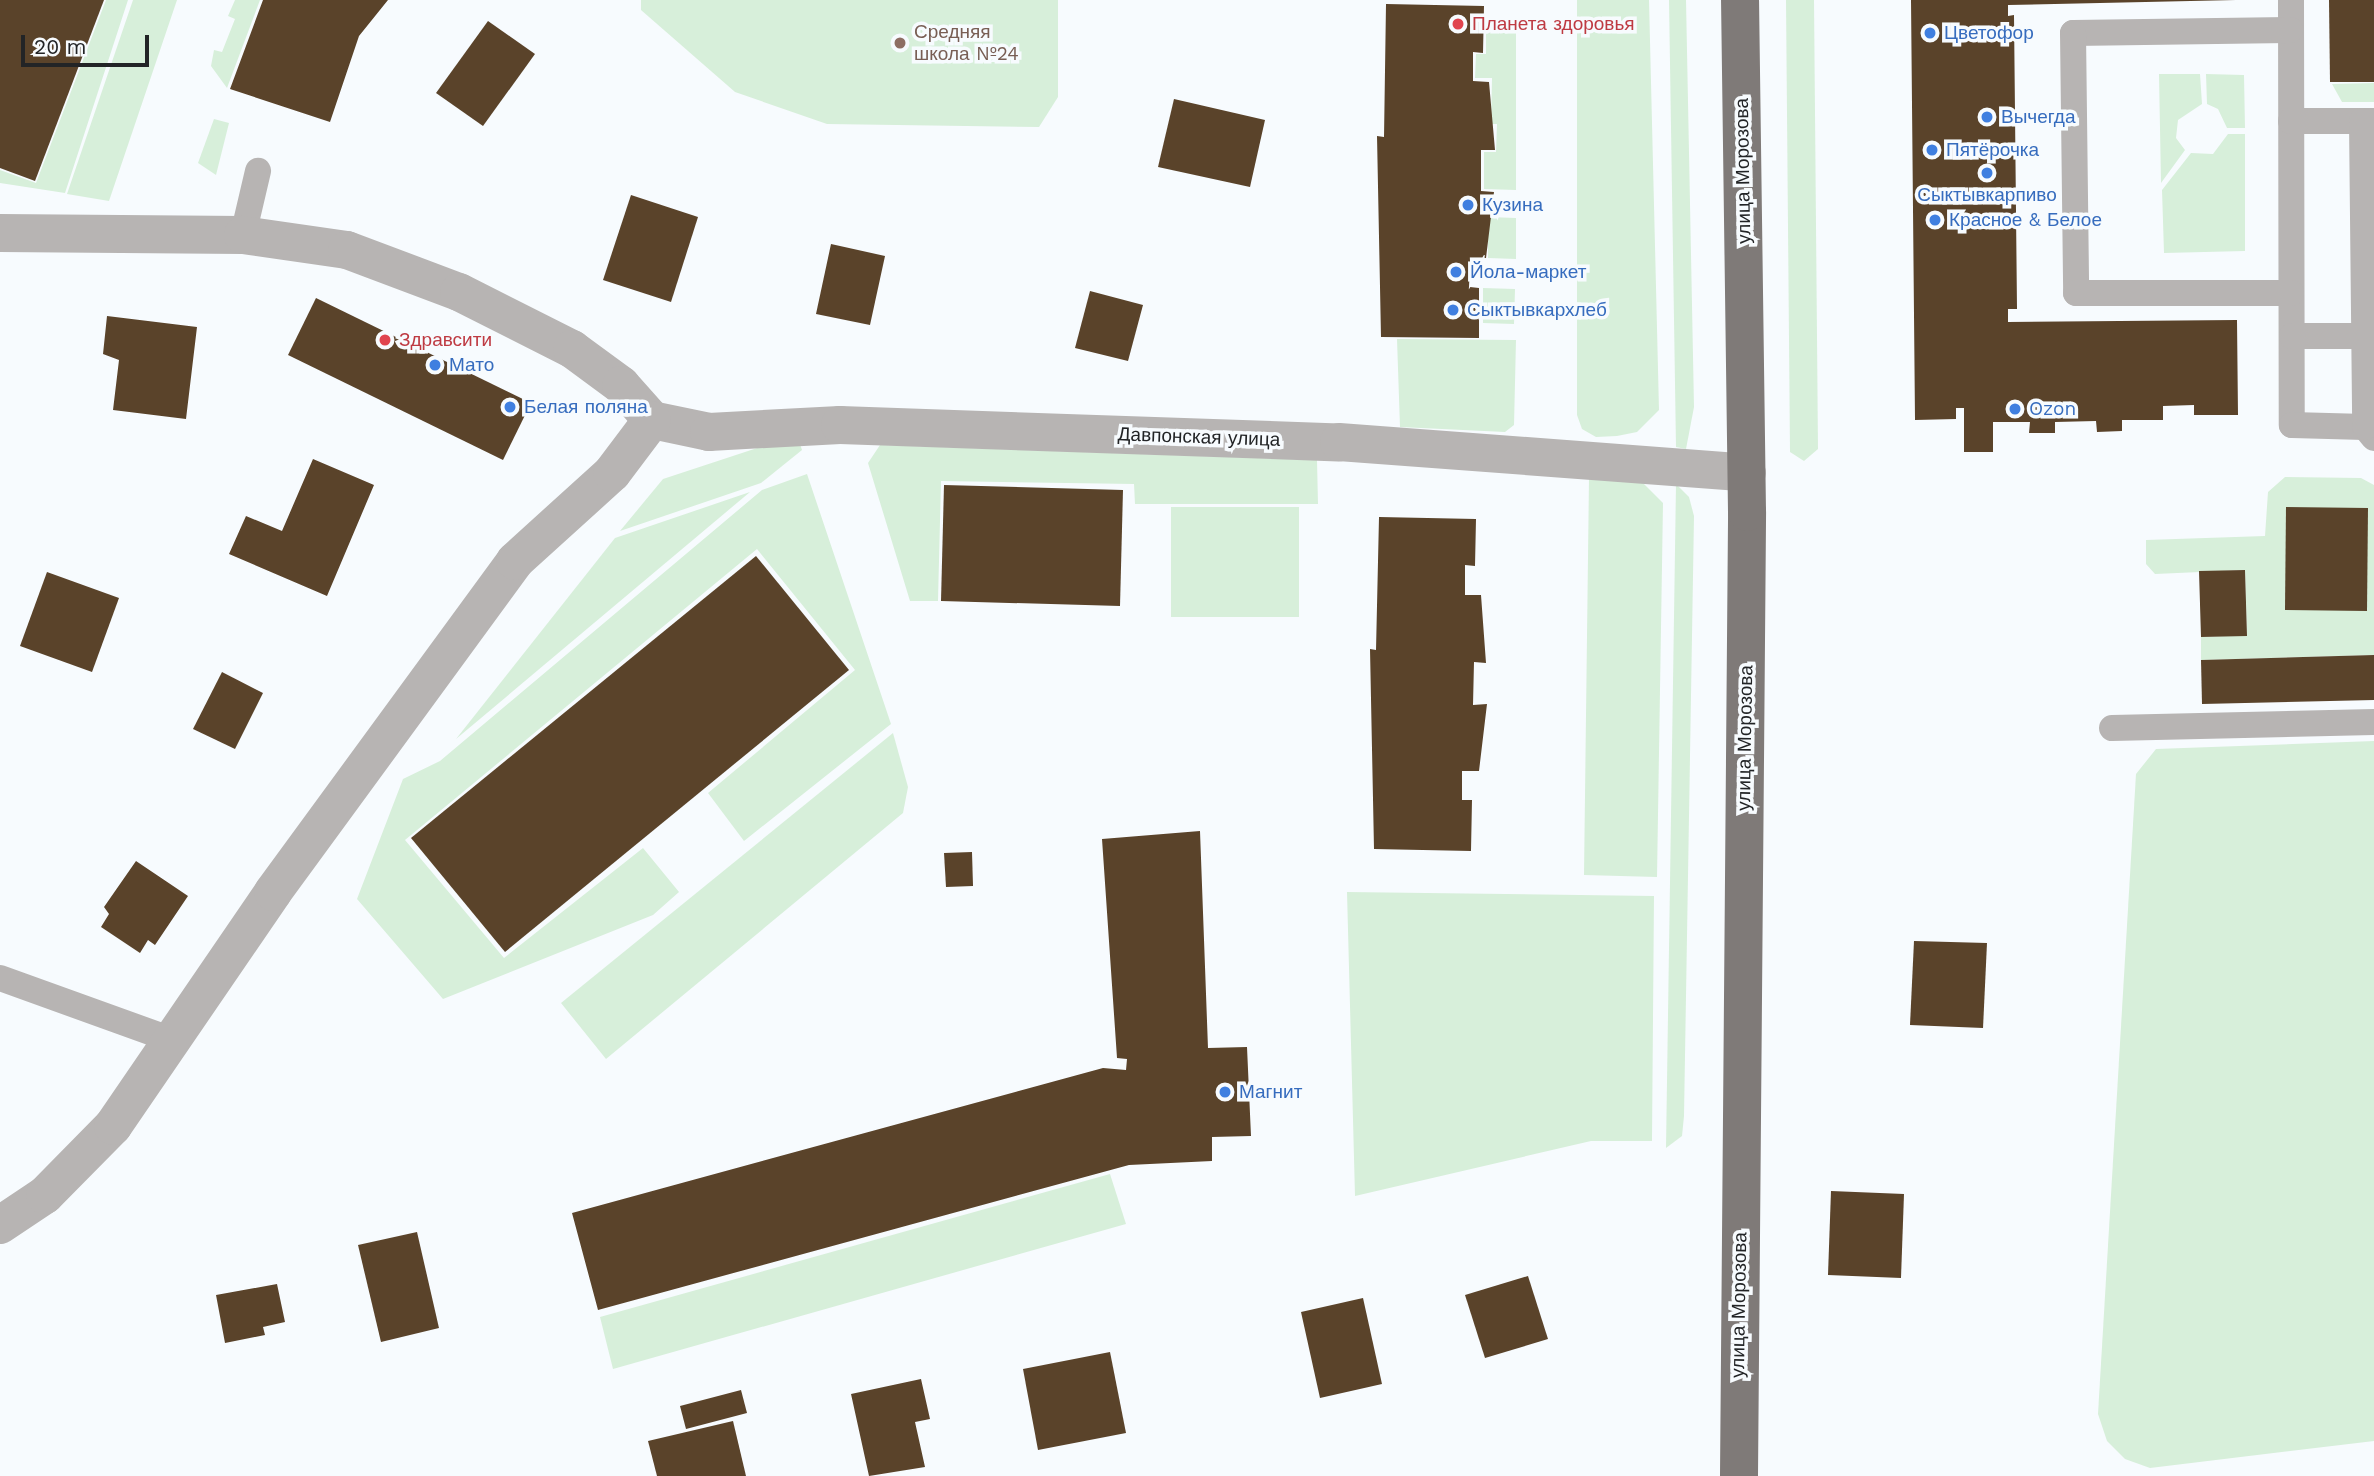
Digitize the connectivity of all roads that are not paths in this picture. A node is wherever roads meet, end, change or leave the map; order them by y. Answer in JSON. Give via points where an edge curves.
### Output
{"nodes":[{"id":1,"x":1740,"y":0,"type":"edge"},
{"id":2,"x":2291,"y":0,"type":"edge"},
{"id":3,"x":2290,"y":30,"type":"junction"},
{"id":4,"x":2291,"y":121,"type":"junction"},
{"id":5,"x":2368,"y":121,"type":"edge"},
{"id":6,"x":258,"y":171,"type":"dead end"},
{"id":7,"x":0,"y":233,"type":"edge"},
{"id":8,"x":243,"y":235,"type":"junction"},
{"id":9,"x":2291,"y":293,"type":"junction"},
{"id":10,"x":2368,"y":336,"type":"edge"},
{"id":11,"x":2292,"y":337,"type":"junction"},
{"id":12,"x":652,"y":421,"type":"junction"},
{"id":13,"x":2369,"y":432,"type":"edge"},
{"id":14,"x":1747,"y":473,"type":"junction"},
{"id":15,"x":2374,"y":722,"type":"edge"},
{"id":16,"x":2112,"y":728,"type":"dead end"},
{"id":17,"x":0,"y":978,"type":"edge"},
{"id":18,"x":172,"y":1040,"type":"junction"},
{"id":19,"x":0,"y":1225,"type":"edge"},
{"id":20,"x":1739,"y":1476,"type":"edge"}],
"edges":[{"from":1,"to":14,"type":"main road","name":"улица Морозова"},
{"from":2,"to":3,"type":"lane"},
{"from":3,"to":4,"type":"lane"},
{"from":3,"to":9,"type":"lane","via":[[2073,33],[2076,293]]},
{"from":4,"to":5,"type":"lane"},
{"from":4,"to":9,"type":"lane"},
{"from":5,"to":10,"type":"lane"},
{"from":6,"to":8,"type":"lane"},
{"from":7,"to":8,"type":"street"},
{"from":8,"to":12,"type":"street","via":[[347,250],[459,292],[572,349],[621,385]]},
{"from":9,"to":11,"type":"lane"},
{"from":10,"to":11,"type":"lane"},
{"from":10,"to":13,"type":"lane"},
{"from":11,"to":13,"type":"lane","via":[[2292,425]]},
{"from":12,"to":14,"type":"street","name":"Давпонская улица","via":[[709,432],[840,425],[1339,442]]},
{"from":12,"to":18,"type":"street","via":[[612,473],[515,561]]},
{"from":14,"to":20,"type":"main road","name":"улица Морозова"},
{"from":15,"to":16,"type":"lane"},
{"from":17,"to":18,"type":"lane"},
{"from":18,"to":19,"type":"street","via":[[113,1126],[45,1195]]}]}
